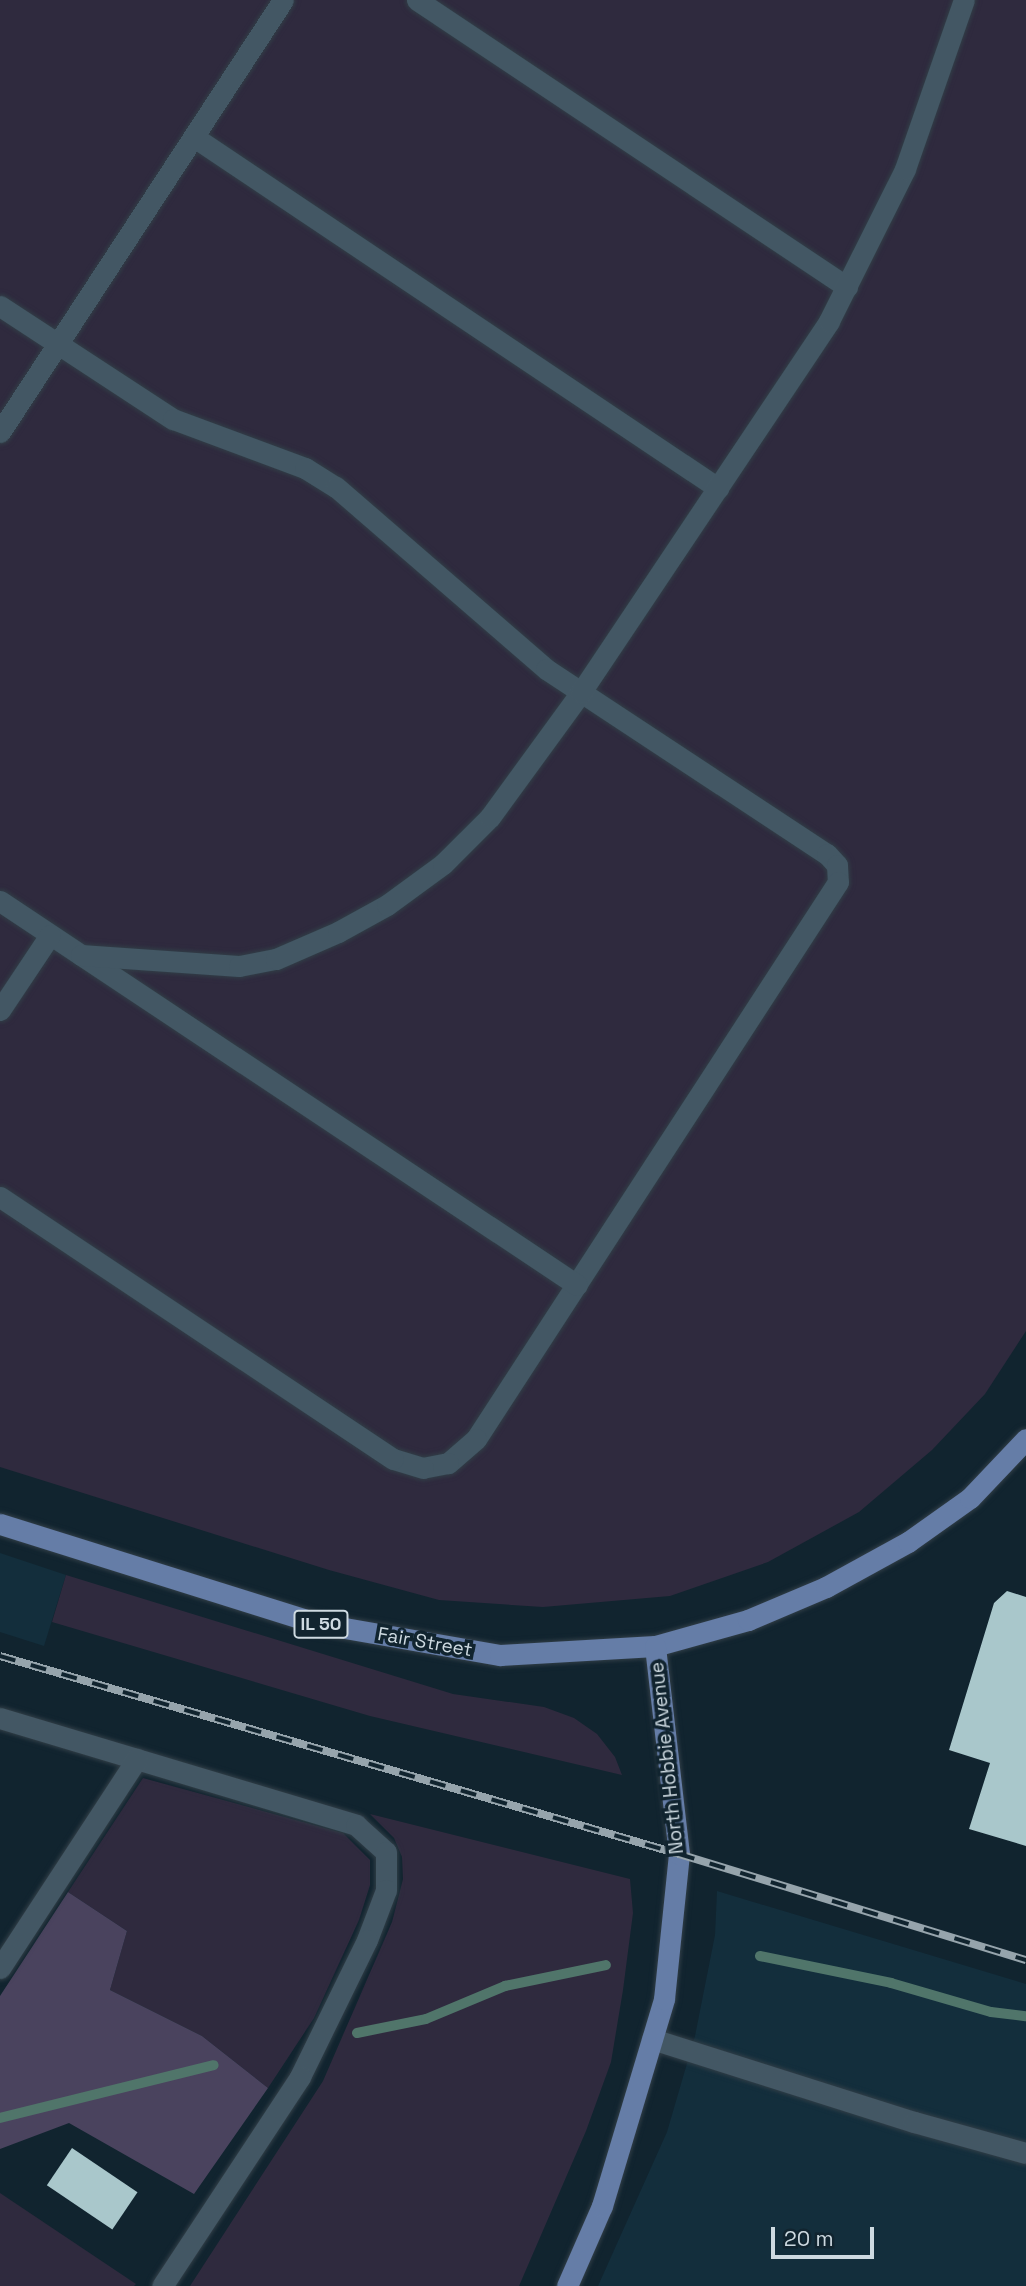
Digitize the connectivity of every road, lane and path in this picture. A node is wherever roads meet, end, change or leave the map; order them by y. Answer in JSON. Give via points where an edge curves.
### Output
{"nodes":[{"id":1,"x":283,"y":0,"type":"edge"},
{"id":2,"x":417,"y":0,"type":"edge"},
{"id":3,"x":964,"y":0,"type":"edge"},
{"id":4,"x":194,"y":138,"type":"junction"},
{"id":5,"x":846,"y":287,"type":"junction"},
{"id":6,"x":0,"y":306,"type":"edge"},
{"id":7,"x":58,"y":345,"type":"junction"},
{"id":8,"x":0,"y":432,"type":"edge"},
{"id":9,"x":718,"y":488,"type":"junction"},
{"id":10,"x":581,"y":692,"type":"junction"},
{"id":11,"x":0,"y":901,"type":"edge"},
{"id":12,"x":50,"y":935,"type":"junction"},
{"id":13,"x":81,"y":955,"type":"junction"},
{"id":14,"x":0,"y":1010,"type":"edge"},
{"id":15,"x":0,"y":1197,"type":"edge"},
{"id":16,"x":576,"y":1285,"type":"junction"},
{"id":17,"x":1026,"y":1439,"type":"edge"},
{"id":18,"x":0,"y":1524,"type":"edge"},
{"id":19,"x":655,"y":1646,"type":"junction"},
{"id":20,"x":0,"y":1718,"type":"edge"},
{"id":21,"x":137,"y":1759,"type":"junction"},
{"id":22,"x":0,"y":1968,"type":"edge"},
{"id":23,"x":652,"y":2039,"type":"junction"},
{"id":24,"x":1026,"y":2153,"type":"edge"},
{"id":25,"x":162,"y":2286,"type":"edge"},
{"id":26,"x":567,"y":2286,"type":"edge"}],
"edges":[{"from":1,"to":4,"type":"street"},
{"from":2,"to":5,"type":"street"},
{"from":3,"to":5,"type":"street","via":[[905,169]]},
{"from":4,"to":7,"type":"street"},
{"from":4,"to":9,"type":"street"},
{"from":5,"to":9,"type":"street"},
{"from":6,"to":7,"type":"street"},
{"from":7,"to":8,"type":"street"},
{"from":7,"to":10,"type":"street","via":[[173,419],[305,468],[335,487],[527,653]]},
{"from":9,"to":10,"type":"street"},
{"from":10,"to":13,"type":"street","via":[[490,817],[443,864],[387,905],[338,932],[276,959],[239,966]]},
{"from":10,"to":16,"type":"street","via":[[827,854],[837,865],[838,882]]},
{"from":11,"to":12,"type":"street"},
{"from":12,"to":13,"type":"street"},
{"from":12,"to":14,"type":"street"},
{"from":13,"to":16,"type":"street"},
{"from":15,"to":16,"type":"street","via":[[393,1459],[423,1468],[448,1463],[476,1438]]},
{"from":17,"to":19,"type":"main road","name":"North Hobbie Avenue","number":"IL 50","via":[[970,1498],[908,1542],[826,1587],[748,1620]]},
{"from":18,"to":19,"type":"main road","name":"Fair Street","number":"IL 50","via":[[316,1623],[499,1655]]},
{"from":19,"to":23,"type":"main road","name":"North Hobbie Avenue","via":[[679,1854],[664,1999]]},
{"from":20,"to":21,"type":"street"},
{"from":21,"to":22,"type":"street"},
{"from":21,"to":25,"type":"street","via":[[356,1825],[386,1852],[386,1890],[367,1940],[300,2077]]},
{"from":23,"to":24,"type":"street","via":[[876,2111]]},
{"from":23,"to":26,"type":"main road","name":"North Hobbie Avenue","via":[[602,2206]]}]}
